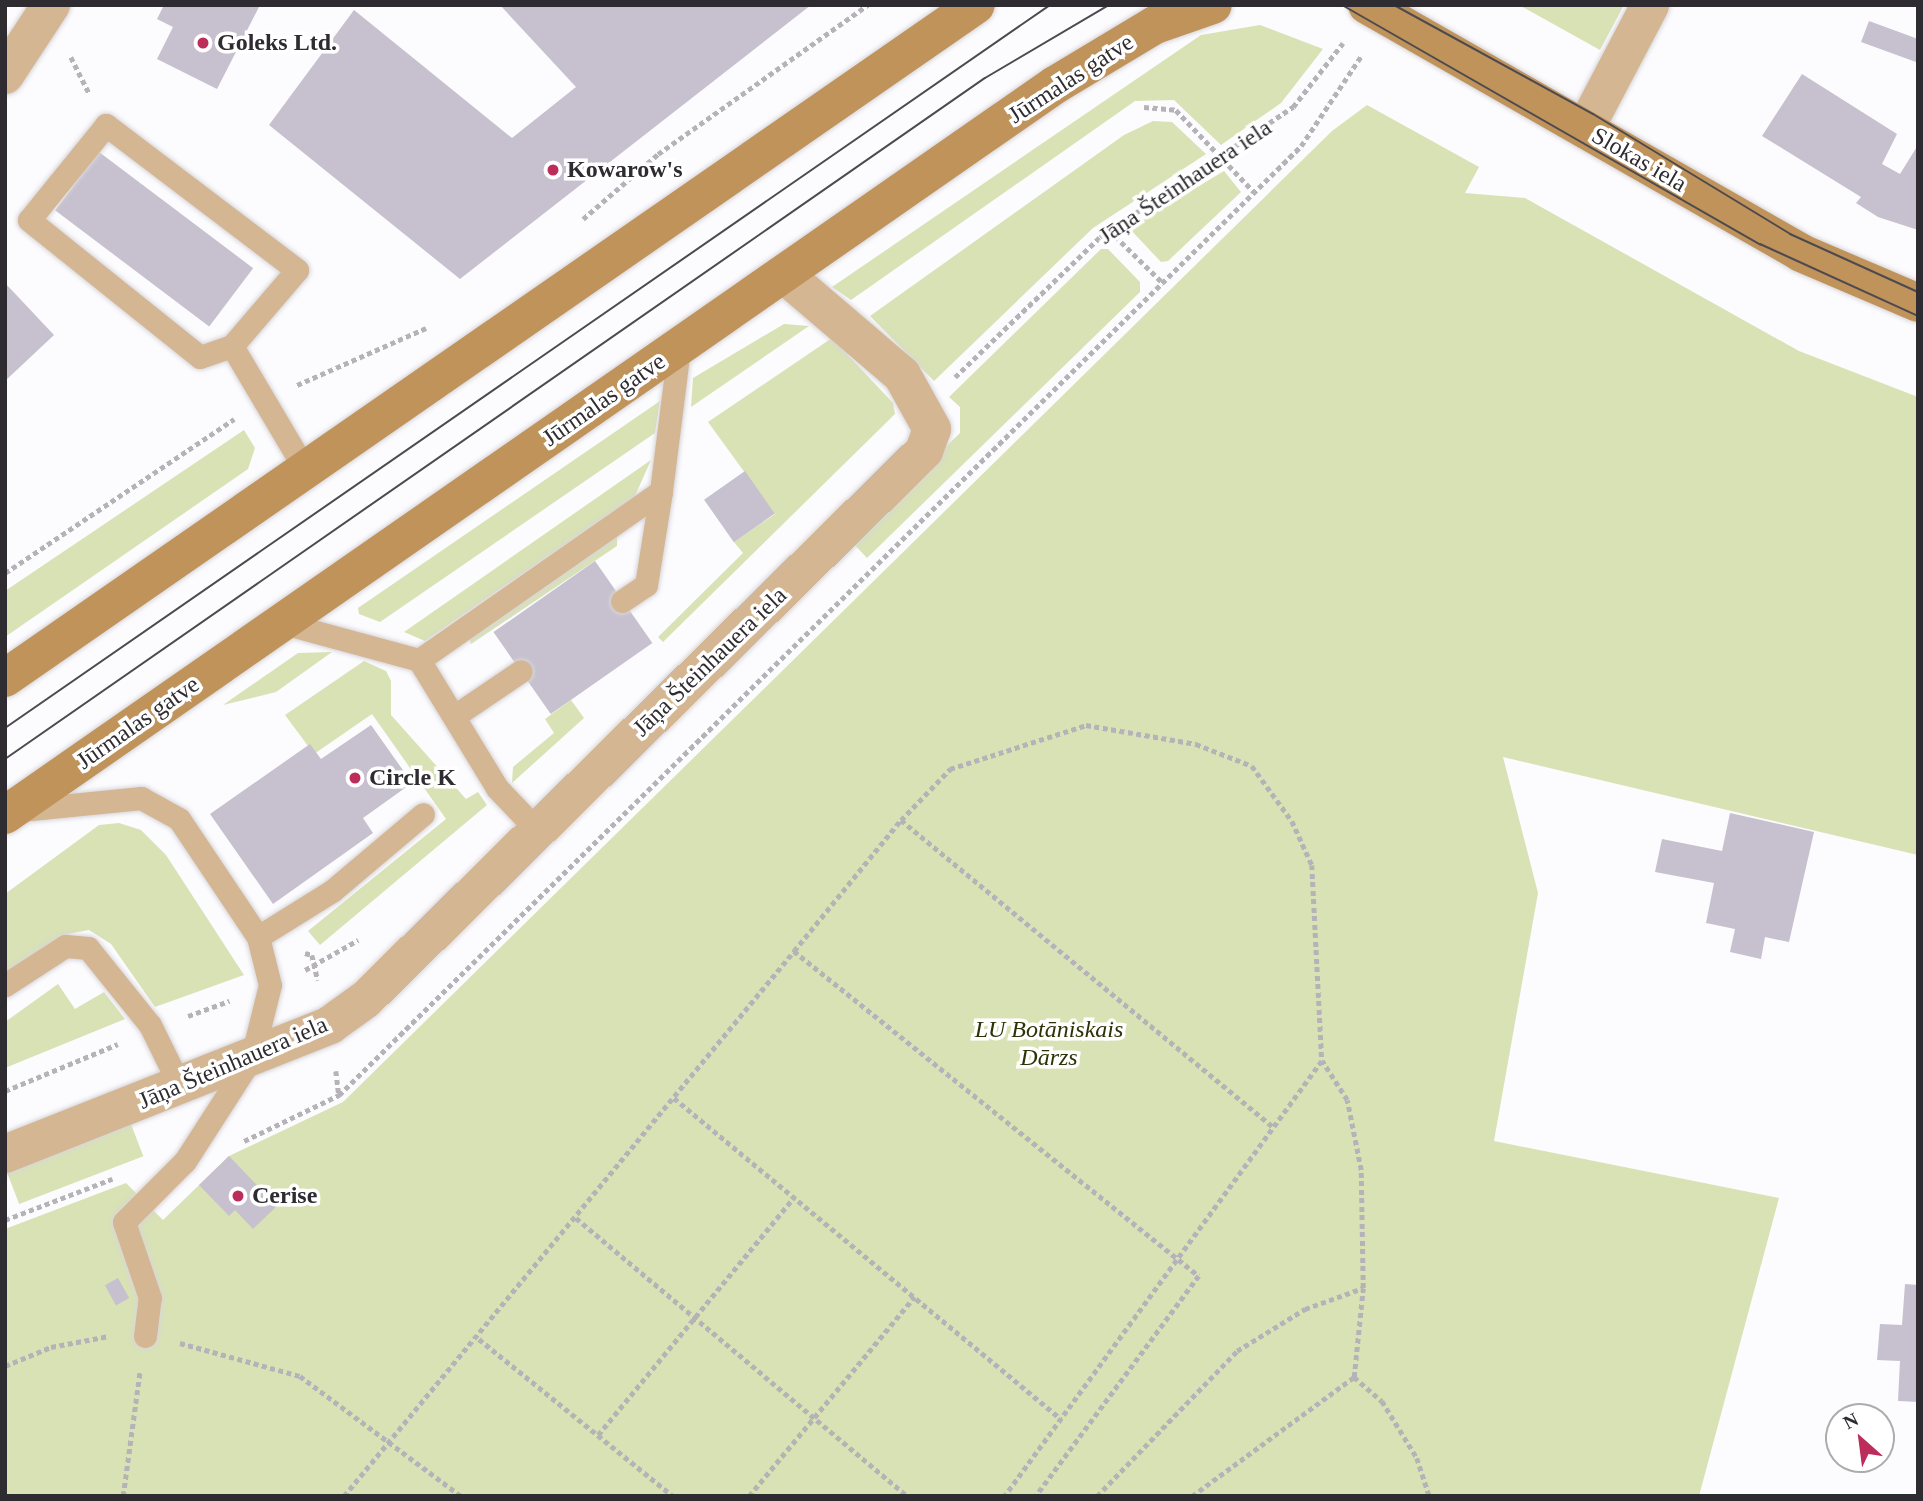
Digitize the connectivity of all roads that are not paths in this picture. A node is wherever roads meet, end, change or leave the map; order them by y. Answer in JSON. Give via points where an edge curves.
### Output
{"nodes":[{"id":1,"x":51,"y":5,"type":"edge"},
{"id":2,"x":976,"y":5,"type":"edge"},
{"id":3,"x":1213,"y":5,"type":"edge"},
{"id":4,"x":1367,"y":5,"type":"edge"},
{"id":5,"x":1650,"y":5,"type":"edge"},
{"id":6,"x":5,"y":75,"type":"edge"},
{"id":7,"x":1585,"y":129,"type":"junction"},
{"id":8,"x":785,"y":275,"type":"junction"},
{"id":9,"x":1918,"y":303,"type":"edge"},
{"id":10,"x":232,"y":346,"type":"junction"},
{"id":11,"x":679,"y":348,"type":"junction"},
{"id":12,"x":306,"y":471,"type":"junction"},
{"id":13,"x":661,"y":491,"type":"junction"},
{"id":14,"x":622,"y":601,"type":"dead end"},
{"id":15,"x":283,"y":623,"type":"junction"},
{"id":16,"x":419,"y":660,"type":"junction"},
{"id":17,"x":521,"y":671,"type":"dead end"},
{"id":18,"x":5,"y":678,"type":"edge"},
{"id":19,"x":456,"y":715,"type":"junction"},
{"id":20,"x":8,"y":813,"type":"edge"},
{"id":21,"x":424,"y":814,"type":"dead end"},
{"id":22,"x":537,"y":830,"type":"junction"},
{"id":23,"x":258,"y":937,"type":"junction"},
{"id":24,"x":5,"y":985,"type":"edge"},
{"id":25,"x":252,"y":1057,"type":"junction"},
{"id":26,"x":181,"y":1088,"type":"junction"},
{"id":27,"x":5,"y":1153,"type":"edge"},
{"id":28,"x":145,"y":1336,"type":"road end"}],
"edges":[{"from":1,"to":6,"type":"street"},
{"from":2,"to":12,"type":"main road"},
{"from":3,"to":8,"type":"main road","name":"Jūrmalas gatve","via":[[1155,25],[1055,85]]},
{"from":4,"to":7,"type":"main road","name":"Slokas iela"},
{"from":5,"to":7,"type":"street"},
{"from":7,"to":9,"type":"main road","name":"Slokas iela","via":[[1801,253]]},
{"from":8,"to":11,"type":"main road","name":"Jūrmalas gatve"},
{"from":8,"to":22,"type":"street","name":"Jāņa Šteinhauera iela","via":[[901,375],[924,407],[932,429],[915,460]]},
{"from":10,"to":10,"type":"lane","via":[[297,270],[106,125],[29,220],[200,357]]},
{"from":10,"to":12,"type":"lane"},
{"from":11,"to":13,"type":"lane"},
{"from":11,"to":15,"type":"main road","name":"Jūrmalas gatve"},
{"from":12,"to":18,"type":"main road"},
{"from":13,"to":14,"type":"lane","via":[[646,586]]},
{"from":13,"to":16,"type":"lane"},
{"from":15,"to":16,"type":"lane"},
{"from":15,"to":20,"type":"main road","name":"Jūrmalas gatve"},
{"from":16,"to":19,"type":"lane"},
{"from":17,"to":19,"type":"lane"},
{"from":19,"to":22,"type":"lane","via":[[498,788]]},
{"from":20,"to":23,"type":"lane","via":[[141,798],[179,819]]},
{"from":21,"to":23,"type":"lane","via":[[332,891]]},
{"from":22,"to":25,"type":"street","name":"Jāņa Šteinhauera iela","via":[[366,999],[330,1025]]},
{"from":23,"to":25,"type":"lane","via":[[270,985]]},
{"from":24,"to":26,"type":"lane","via":[[65,946],[95,953],[150,1025]]},
{"from":25,"to":26,"type":"street","name":"Jāņa Šteinhauera iela"},
{"from":25,"to":28,"type":"lane","via":[[185,1161],[124,1222],[150,1298]]},
{"from":26,"to":27,"type":"street","name":"Jāņa Šteinhauera iela"}]}
